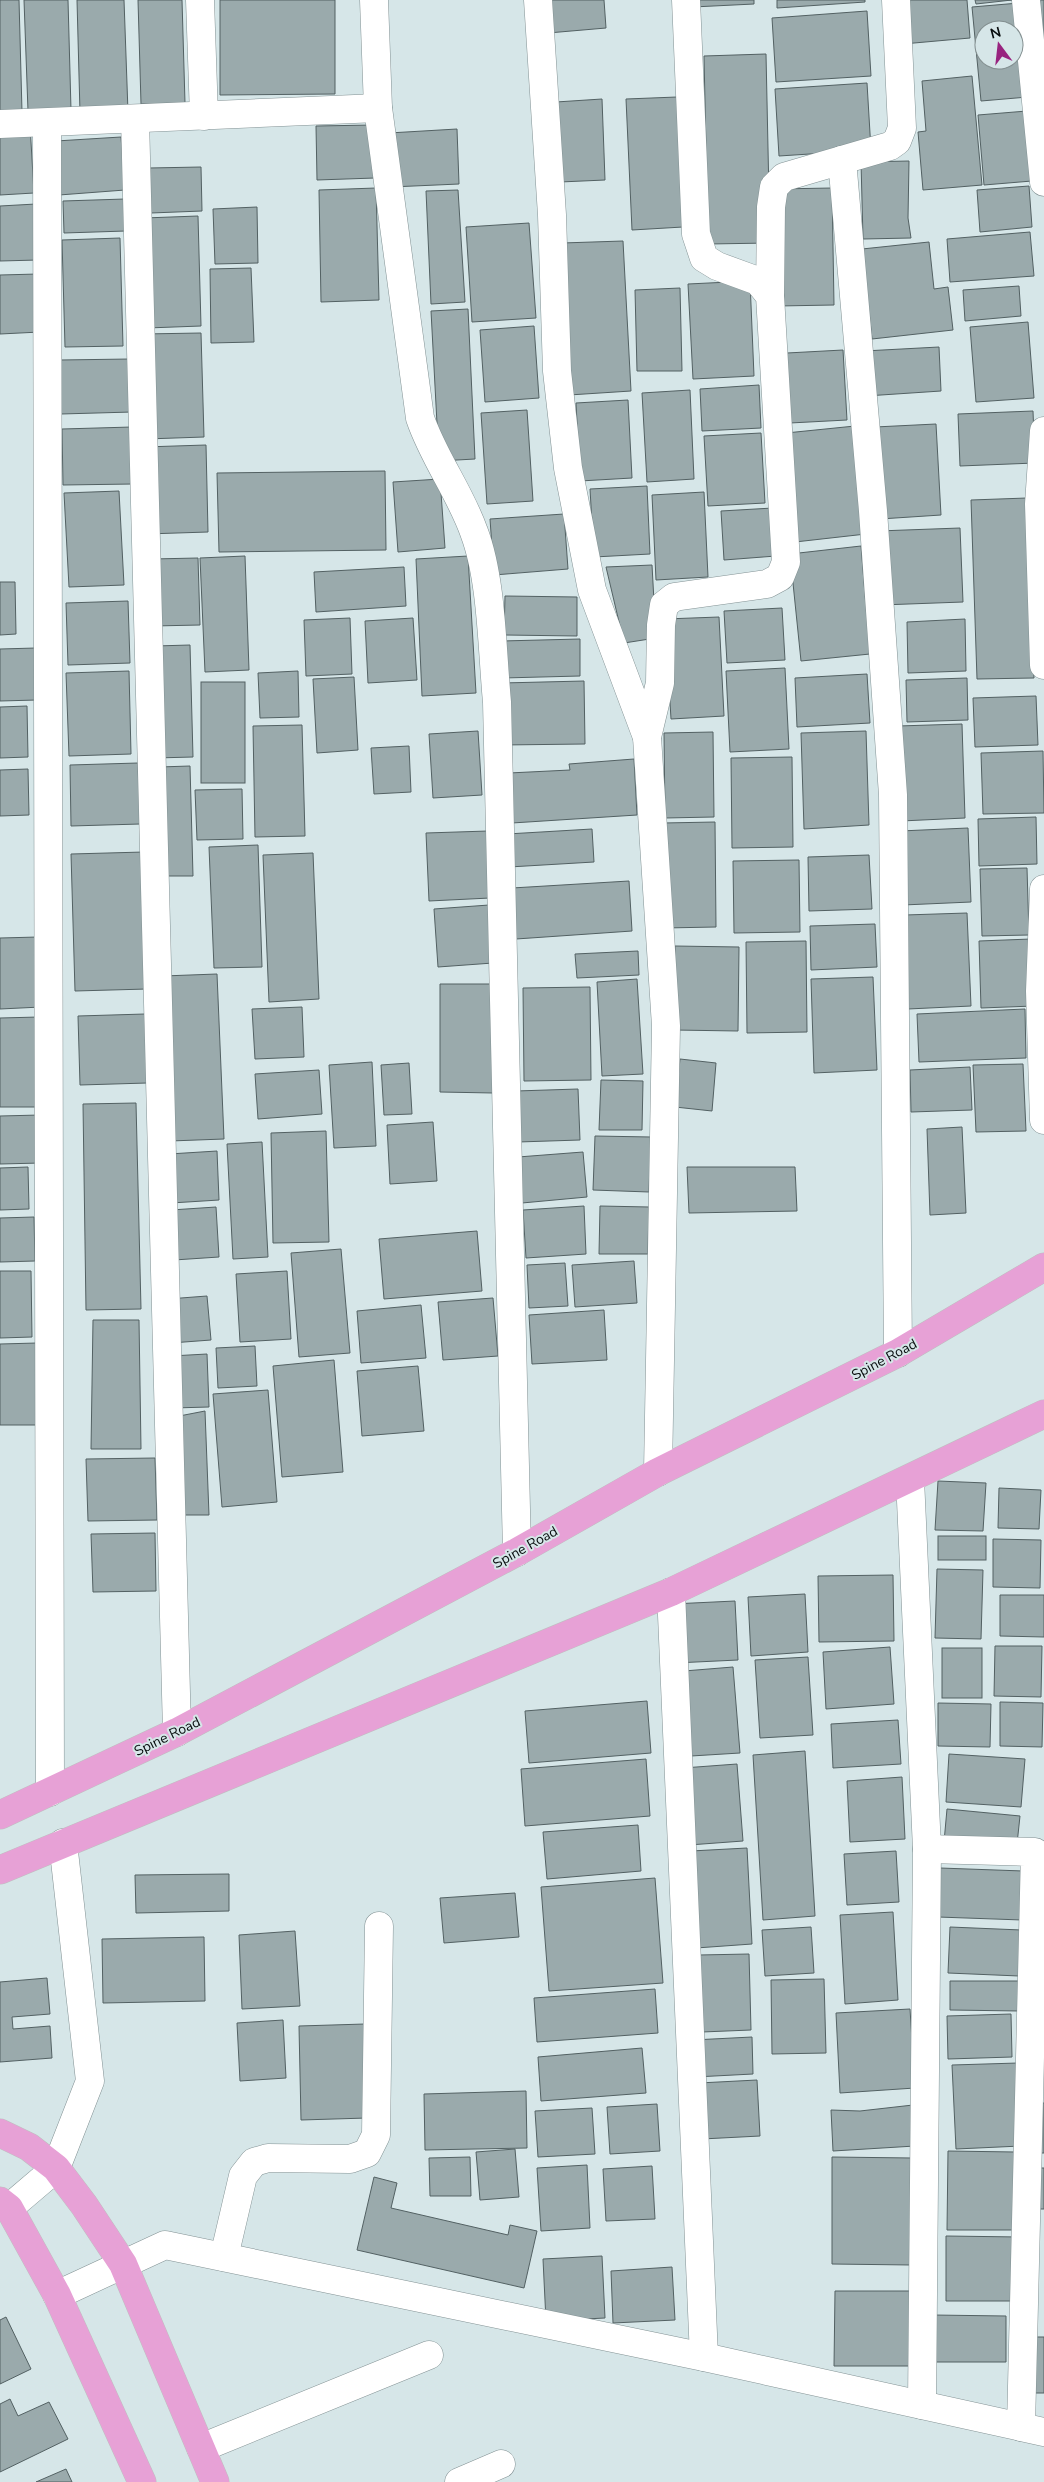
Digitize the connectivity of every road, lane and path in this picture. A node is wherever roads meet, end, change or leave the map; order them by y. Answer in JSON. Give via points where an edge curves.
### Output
{"nodes":[{"id":1,"x":200,"y":0,"type":"edge"},
{"id":2,"x":374,"y":0,"type":"edge"},
{"id":3,"x":538,"y":0,"type":"edge"},
{"id":4,"x":686,"y":0,"type":"edge"},
{"id":5,"x":896,"y":0,"type":"edge"},
{"id":6,"x":1026,"y":0,"type":"edge"},
{"id":7,"x":378,"y":108,"type":"junction"},
{"id":8,"x":204,"y":116,"type":"junction"},
{"id":9,"x":135,"y":119,"type":"junction"},
{"id":10,"x":47,"y":123,"type":"junction"},
{"id":11,"x":0,"y":124,"type":"edge"},
{"id":12,"x":842,"y":160,"type":"junction"},
{"id":13,"x":1044,"y":182,"type":"edge"},
{"id":14,"x":770,"y":296,"type":"junction"},
{"id":15,"x":1044,"y":431,"type":"edge"},
{"id":16,"x":1044,"y":665,"type":"edge"},
{"id":17,"x":647,"y":737,"type":"junction"},
{"id":18,"x":1044,"y":889,"type":"edge"},
{"id":19,"x":1044,"y":1120,"type":"edge"},
{"id":20,"x":1044,"y":1267,"type":"edge"},
{"id":21,"x":898,"y":1353,"type":"junction"},
{"id":22,"x":1044,"y":1414,"type":"edge"},
{"id":23,"x":658,"y":1472,"type":"junction"},
{"id":24,"x":910,"y":1479,"type":"junction"},
{"id":25,"x":517,"y":1552,"type":"junction"},
{"id":26,"x":671,"y":1592,"type":"junction"},
{"id":27,"x":177,"y":1732,"type":"junction"},
{"id":28,"x":50,"y":1792,"type":"junction"},
{"id":29,"x":0,"y":1815,"type":"edge"},
{"id":30,"x":64,"y":1843,"type":"junction"},
{"id":31,"x":927,"y":1848,"type":"junction"},
{"id":32,"x":0,"y":1870,"type":"edge"},
{"id":33,"x":379,"y":1926,"type":"dead end"},
{"id":34,"x":0,"y":2133,"type":"edge"},
{"id":35,"x":56,"y":2168,"type":"junction"},
{"id":36,"x":4,"y":2205,"type":"edge"},
{"id":37,"x":224,"y":2257,"type":"junction"},
{"id":38,"x":123,"y":2264,"type":"junction"},
{"id":39,"x":57,"y":2295,"type":"junction"},
{"id":40,"x":429,"y":2355,"type":"dead end"},
{"id":41,"x":704,"y":2357,"type":"junction"},
{"id":42,"x":922,"y":2405,"type":"junction"},
{"id":43,"x":1032,"y":2429,"type":"edge"},
{"id":44,"x":201,"y":2448,"type":"junction"},
{"id":45,"x":501,"y":2464,"type":"dead end"},
{"id":46,"x":142,"y":2482,"type":"edge"},
{"id":47,"x":216,"y":2482,"type":"edge"},
{"id":48,"x":459,"y":2482,"type":"edge"}],
"edges":[{"from":1,"to":8,"type":"street"},
{"from":2,"to":7,"type":"street"},
{"from":3,"to":17,"type":"street","via":[[552,215],[557,371],[568,468],[592,590]]},
{"from":4,"to":14,"type":"street","via":[[696,234],[704,258],[717,266],[758,280]]},
{"from":5,"to":12,"type":"street","via":[[902,128],[897,141],[890,146]]},
{"from":6,"to":13,"type":"street"},
{"from":7,"to":8,"type":"street"},
{"from":7,"to":25,"type":"street","via":[[420,418],[436,459],[453,486],[474,532],[484,562],[497,702]]},
{"from":8,"to":9,"type":"street"},
{"from":9,"to":10,"type":"street"},
{"from":9,"to":27,"type":"street"},
{"from":10,"to":11,"type":"street"},
{"from":10,"to":28,"type":"street"},
{"from":12,"to":14,"type":"street","via":[[784,177],[774,187]]},
{"from":12,"to":21,"type":"street","via":[[874,512],[893,795]]},
{"from":14,"to":17,"type":"street","via":[[786,562],[780,577],[767,584],[674,597],[664,605],[660,683]]},
{"from":15,"to":16,"type":"street","via":[[1039,504]]},
{"from":17,"to":23,"type":"street","via":[[666,1026]]},
{"from":18,"to":19,"type":"street","via":[[1040,991]]},
{"from":20,"to":21,"type":"main road","name":"Spine Road"},
{"from":21,"to":23,"type":"main road","name":"Spine Road"},
{"from":22,"to":24,"type":"main road"},
{"from":23,"to":25,"type":"main road","name":"Spine Road"},
{"from":24,"to":26,"type":"main road"},
{"from":24,"to":31,"type":"street"},
{"from":25,"to":27,"type":"main road","name":"Spine Road"},
{"from":26,"to":30,"type":"main road"},
{"from":26,"to":41,"type":"street"},
{"from":27,"to":28,"type":"main road","name":"Spine Road"},
{"from":28,"to":29,"type":"main road","name":"Spine Road"},
{"from":30,"to":32,"type":"main road"},
{"from":30,"to":35,"type":"street","via":[[90,2082]]},
{"from":31,"to":42,"type":"street"},
{"from":31,"to":43,"type":"street","via":[[1035,1852]]},
{"from":33,"to":37,"type":"street","via":[[376,2135],[367,2153],[350,2159],[268,2158],[254,2162],[243,2176]]},
{"from":34,"to":35,"type":"main road","via":[[28,2147]]},
{"from":35,"to":36,"type":"street"},
{"from":35,"to":38,"type":"main road"},
{"from":36,"to":39,"type":"main road"},
{"from":37,"to":38,"type":"street","via":[[165,2245]]},
{"from":37,"to":41,"type":"street"},
{"from":38,"to":39,"type":"street"},
{"from":38,"to":44,"type":"main road"},
{"from":39,"to":46,"type":"main road"},
{"from":40,"to":44,"type":"street"},
{"from":41,"to":42,"type":"street"},
{"from":42,"to":43,"type":"street"},
{"from":44,"to":47,"type":"main road"},
{"from":45,"to":48,"type":"street"}]}
